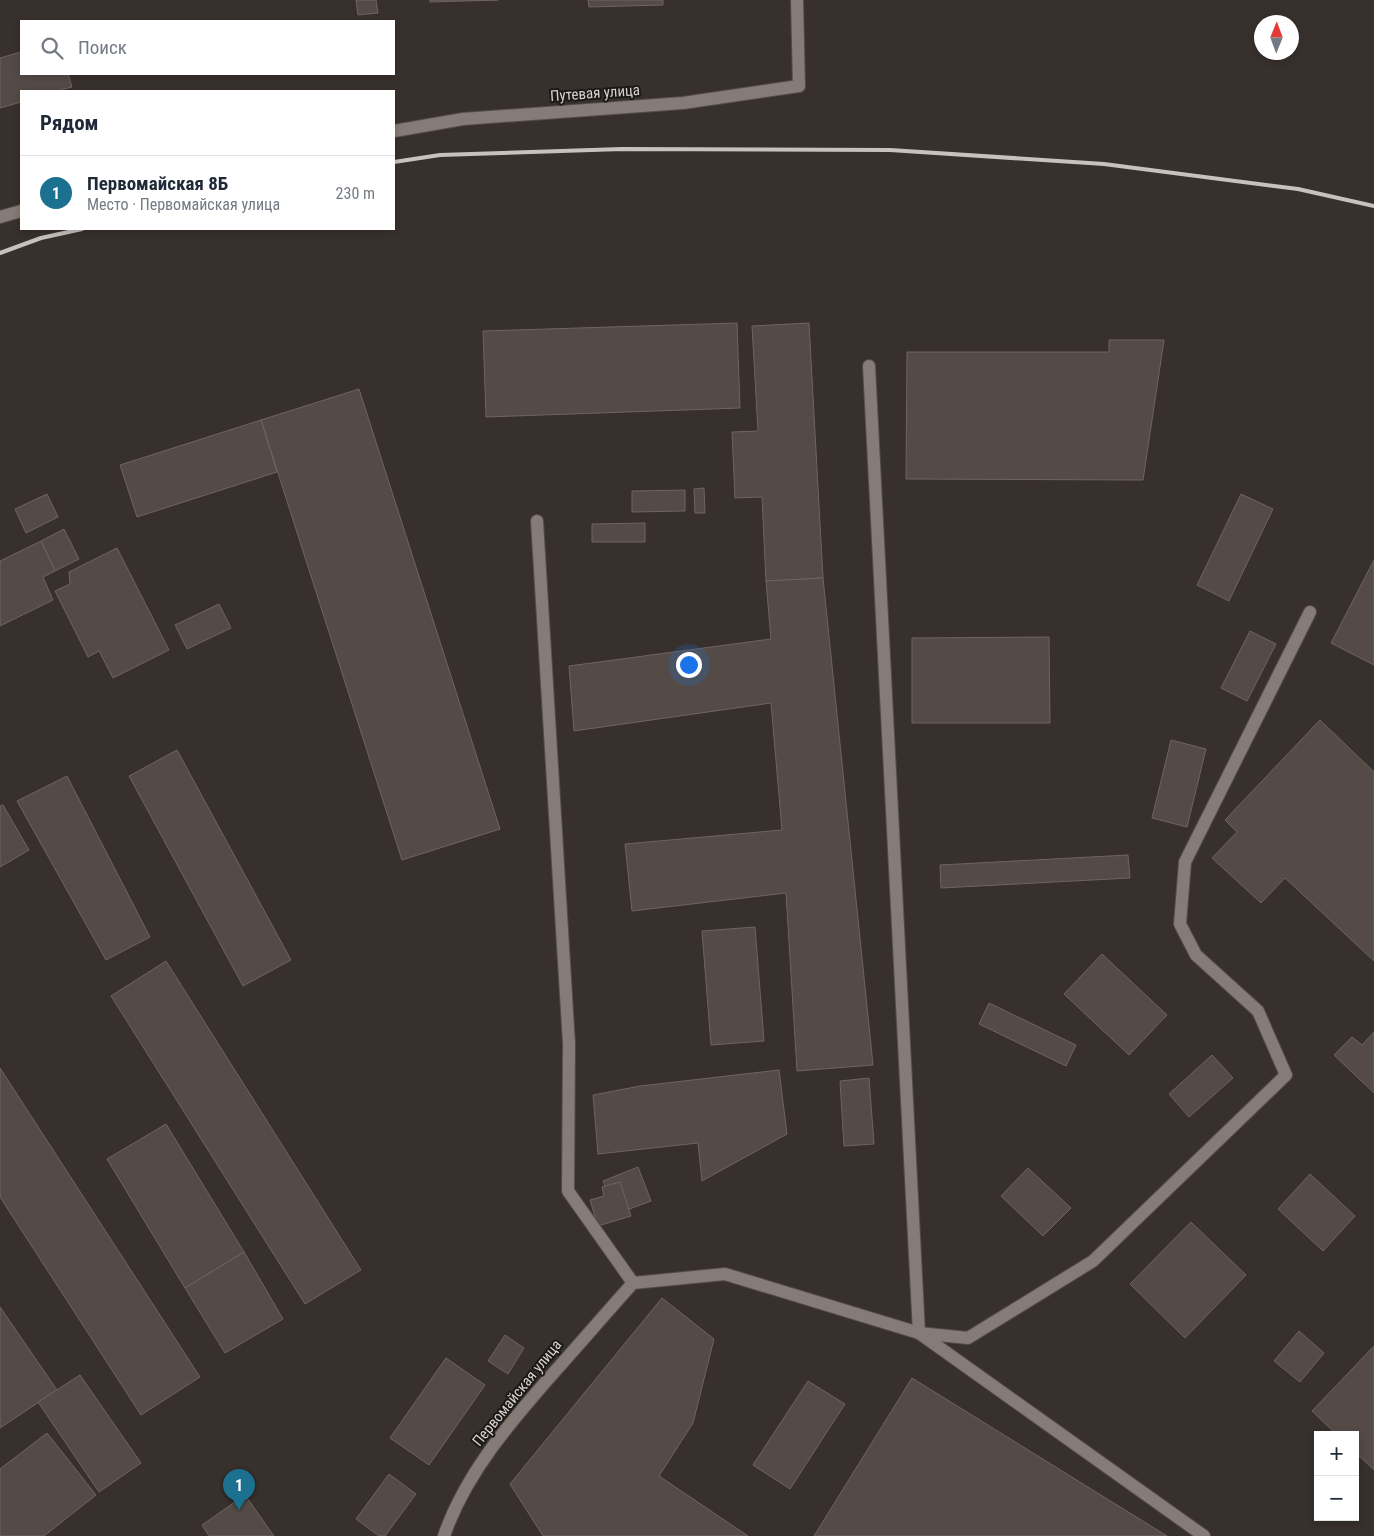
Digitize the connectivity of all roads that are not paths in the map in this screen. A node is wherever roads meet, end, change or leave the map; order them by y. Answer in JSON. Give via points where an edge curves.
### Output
{"nodes":[{"id":1,"x":797,"y":0,"type":"edge"},
{"id":2,"x":395,"y":131,"type":"edge"},
{"id":3,"x":20,"y":210,"type":"edge"},
{"id":4,"x":0,"y":217,"type":"edge"},
{"id":5,"x":869,"y":366,"type":"dead end"},
{"id":6,"x":536,"y":521,"type":"dead end"},
{"id":7,"x":1310,"y":612,"type":"dead end"},
{"id":8,"x":632,"y":1283,"type":"junction"},
{"id":9,"x":919,"y":1333,"type":"junction"},
{"id":10,"x":444,"y":1536,"type":"edge"},
{"id":11,"x":1204,"y":1536,"type":"edge"}],
"edges":[{"from":1,"to":2,"type":"street","name":"Путевая улица","via":[[799,86],[683,103],[463,120]]},
{"from":3,"to":4,"type":"street"},
{"from":5,"to":9,"type":"street"},
{"from":6,"to":8,"type":"street","via":[[569,1044],[568,1191]]},
{"from":7,"to":9,"type":"street","via":[[1185,862],[1180,924],[1196,955],[1258,1011],[1286,1075],[1093,1261],[968,1338]]},
{"from":8,"to":9,"type":"street","via":[[725,1274]]},
{"from":8,"to":10,"type":"street","name":"Первомайская улица","via":[[522,1408],[482,1462],[452,1514]]},
{"from":9,"to":11,"type":"street"}]}
